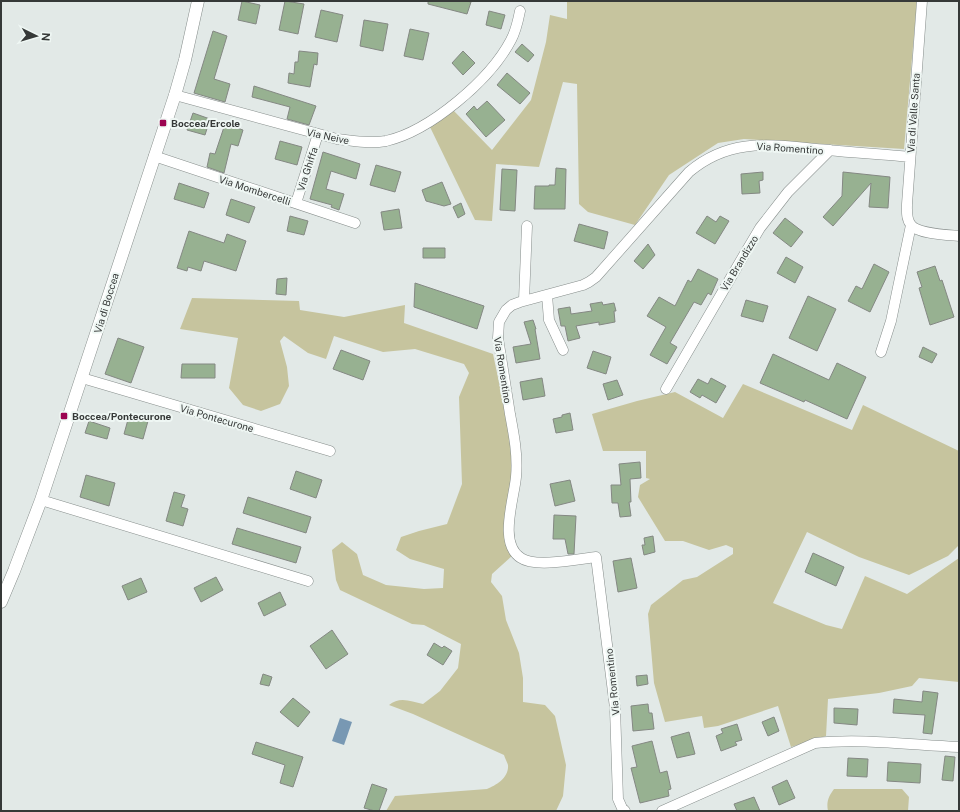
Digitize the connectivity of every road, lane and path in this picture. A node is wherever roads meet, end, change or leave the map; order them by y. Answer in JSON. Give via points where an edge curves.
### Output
{"nodes":[{"id":1,"x":198,"y":1,"type":"edge"},
{"id":2,"x":922,"y":1,"type":"edge"},
{"id":3,"x":520,"y":11,"type":"dead end"},
{"id":4,"x":175,"y":95,"type":"junction"},
{"id":5,"x":318,"y":134,"type":"junction"},
{"id":6,"x":830,"y":150,"type":"junction"},
{"id":7,"x":154,"y":156,"type":"junction"},
{"id":8,"x":910,"y":157,"type":"junction"},
{"id":9,"x":296,"y":203,"type":"junction"},
{"id":10,"x":355,"y":222,"type":"dead end"},
{"id":11,"x":911,"y":225,"type":"junction"},
{"id":12,"x":527,"y":226,"type":"dead end"},
{"id":13,"x":959,"y":236,"type":"edge"},
{"id":14,"x":547,"y":295,"type":"junction"},
{"id":15,"x":524,"y":300,"type":"junction"},
{"id":16,"x":563,"y":350,"type":"dead end"},
{"id":17,"x":880,"y":352,"type":"dead end"},
{"id":18,"x":82,"y":378,"type":"junction"},
{"id":19,"x":666,"y":389,"type":"dead end"},
{"id":20,"x":330,"y":451,"type":"dead end"},
{"id":21,"x":41,"y":500,"type":"junction"},
{"id":22,"x":308,"y":580,"type":"dead end"},
{"id":23,"x":1,"y":602,"type":"edge"},
{"id":24,"x":959,"y":747,"type":"edge"},
{"id":25,"x":625,"y":811,"type":"edge"},
{"id":26,"x":662,"y":811,"type":"edge"}],
"edges":[{"from":1,"to":4,"type":"street","name":"Via di Boccea"},
{"from":2,"to":8,"type":"street","name":"Via di Valle Santa"},
{"from":3,"to":5,"type":"street","name":"Via Neive","via":[[512,39],[503,54],[465,95],[429,122],[411,132],[385,141],[337,140]]},
{"from":4,"to":5,"type":"street","name":"Via Neive"},
{"from":4,"to":7,"type":"street","name":"Via di Boccea"},
{"from":5,"to":9,"type":"street","name":"Via Ghiffa"},
{"from":6,"to":8,"type":"street","name":"Via Romentino"},
{"from":6,"to":14,"type":"street","name":"Via Romentino","via":[[754,145],[718,153],[696,165],[589,282]]},
{"from":6,"to":19,"type":"street","name":"Via Brandizzo","via":[[788,192],[760,228]]},
{"from":7,"to":9,"type":"street","name":"Via Mombercelli"},
{"from":7,"to":18,"type":"street","name":"Via di Boccea"},
{"from":8,"to":11,"type":"street","name":"Via di Valle Santa","via":[[907,216]]},
{"from":9,"to":10,"type":"street","name":"Via Mombercelli"},
{"from":11,"to":13,"type":"street","via":[[919,230]]},
{"from":11,"to":17,"type":"street","via":[[891,321]]},
{"from":12,"to":15,"type":"street"},
{"from":14,"to":15,"type":"street","name":"Via Romentino"},
{"from":14,"to":16,"type":"street","via":[[549,320]]},
{"from":15,"to":25,"type":"street","name":"Via Romentino","via":[[506,310],[499,322],[498,330],[516,454],[515,487],[509,521],[510,541],[516,554],[525,560],[549,563],[596,557],[615,708],[618,799]]},
{"from":18,"to":20,"type":"street","name":"Via Pontecurone"},
{"from":18,"to":21,"type":"street","name":"Via di Boccea"},
{"from":21,"to":22,"type":"street"},
{"from":21,"to":23,"type":"street","name":"Via di Boccea"},
{"from":24,"to":26,"type":"street","via":[[815,743]]}]}
